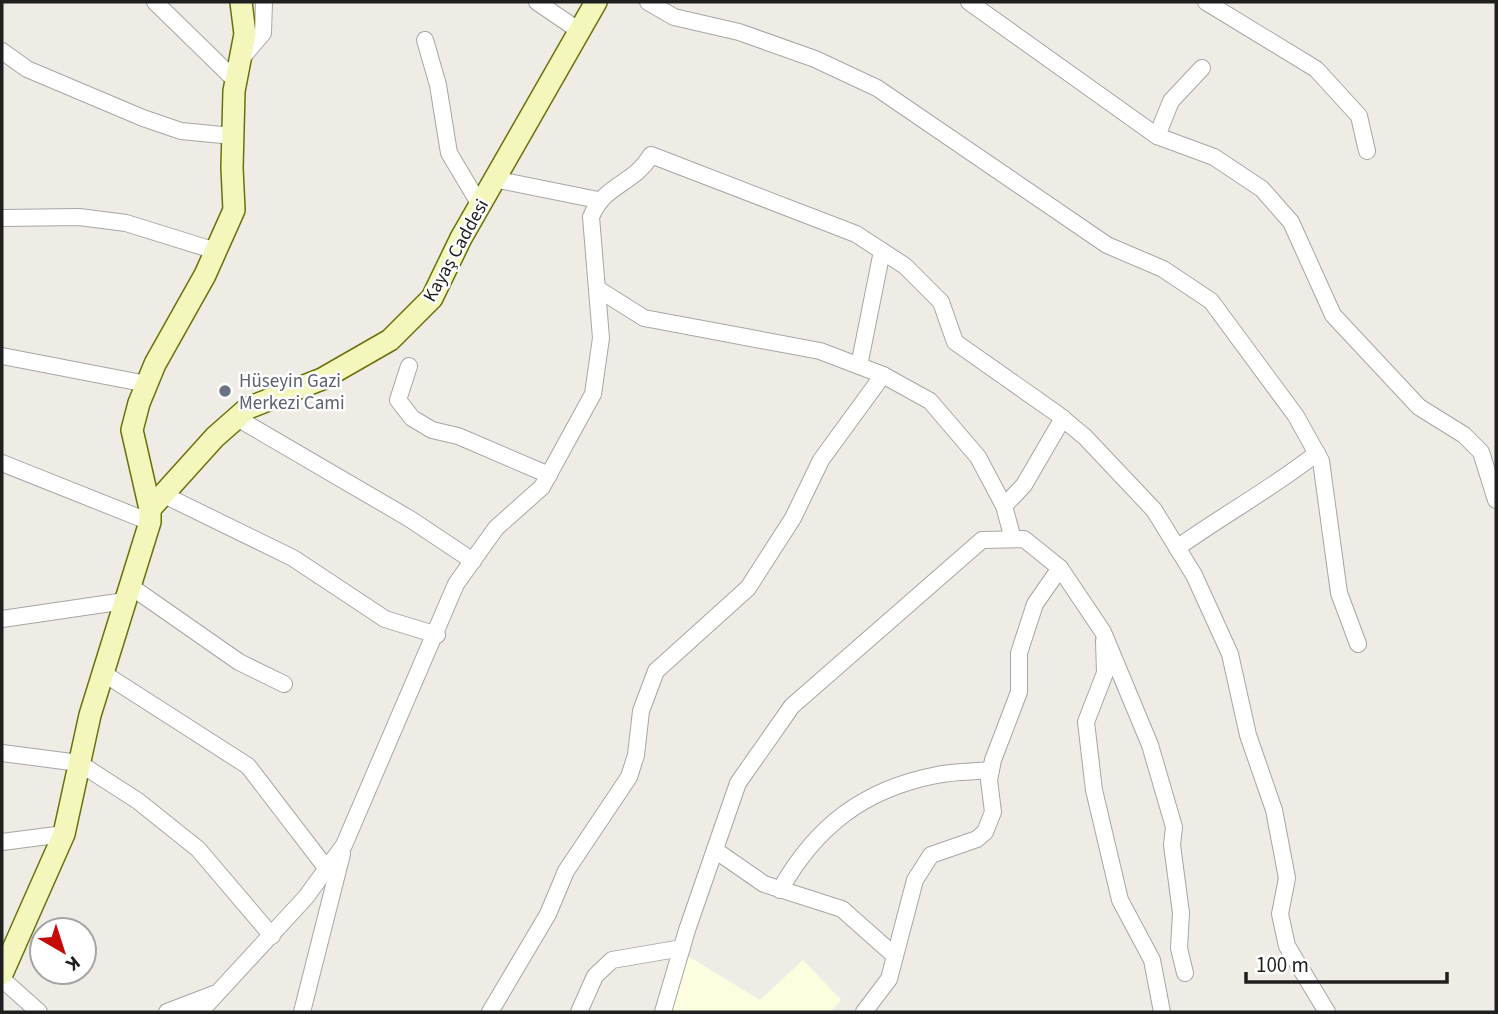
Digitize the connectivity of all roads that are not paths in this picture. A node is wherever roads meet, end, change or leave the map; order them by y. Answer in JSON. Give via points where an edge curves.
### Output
{"nodes":[{"id":1,"x":156,"y":2,"type":"edge"},
{"id":2,"x":241,"y":2,"type":"edge"},
{"id":3,"x":264,"y":2,"type":"edge"},
{"id":4,"x":537,"y":2,"type":"edge"},
{"id":5,"x":596,"y":2,"type":"edge"},
{"id":6,"x":648,"y":2,"type":"edge"},
{"id":7,"x":969,"y":2,"type":"edge"},
{"id":8,"x":1206,"y":2,"type":"edge"},
{"id":9,"x":581,"y":32,"type":"junction"},
{"id":10,"x":425,"y":40,"type":"dead end"},
{"id":11,"x":2,"y":51,"type":"edge"},
{"id":12,"x":1202,"y":68,"type":"dead end"},
{"id":13,"x":238,"y":71,"type":"junction"},
{"id":14,"x":233,"y":136,"type":"junction"},
{"id":15,"x":1157,"y":136,"type":"junction"},
{"id":16,"x":1367,"y":151,"type":"dead end"},
{"id":17,"x":494,"y":180,"type":"junction"},
{"id":18,"x":598,"y":200,"type":"junction"},
{"id":19,"x":480,"y":205,"type":"junction"},
{"id":20,"x":2,"y":218,"type":"edge"},
{"id":21,"x":216,"y":251,"type":"junction"},
{"id":22,"x":883,"y":251,"type":"junction"},
{"id":23,"x":598,"y":289,"type":"junction"},
{"id":24,"x":2,"y":356,"type":"edge"},
{"id":25,"x":409,"y":366,"type":"dead end"},
{"id":26,"x":859,"y":366,"type":"junction"},
{"id":27,"x":883,"y":375,"type":"junction"},
{"id":28,"x":147,"y":384,"type":"junction"},
{"id":29,"x":237,"y":418,"type":"junction"},
{"id":30,"x":1063,"y":418,"type":"junction"},
{"id":31,"x":1317,"y":453,"type":"junction"},
{"id":32,"x":2,"y":463,"type":"edge"},
{"id":33,"x":549,"y":475,"type":"junction"},
{"id":34,"x":1496,"y":500,"type":"edge"},
{"id":35,"x":1004,"y":506,"type":"junction"},
{"id":36,"x":155,"y":509,"type":"junction"},
{"id":37,"x":1013,"y":539,"type":"junction"},
{"id":38,"x":1177,"y":548,"type":"junction"},
{"id":39,"x":473,"y":561,"type":"junction"},
{"id":40,"x":1060,"y":569,"type":"junction"},
{"id":41,"x":127,"y":594,"type":"junction"},
{"id":42,"x":2,"y":620,"type":"edge"},
{"id":43,"x":1103,"y":632,"type":"junction"},
{"id":44,"x":437,"y":635,"type":"junction"},
{"id":45,"x":1358,"y":644,"type":"dead end"},
{"id":46,"x":103,"y":673,"type":"junction"},
{"id":47,"x":284,"y":684,"type":"dead end"},
{"id":48,"x":2,"y":753,"type":"edge"},
{"id":49,"x":79,"y":763,"type":"junction"},
{"id":50,"x":991,"y":770,"type":"junction"},
{"id":51,"x":64,"y":834,"type":"junction"},
{"id":52,"x":2,"y":842,"type":"edge"},
{"id":53,"x":344,"y":845,"type":"junction"},
{"id":54,"x":715,"y":850,"type":"junction"},
{"id":55,"x":327,"y":869,"type":"junction"},
{"id":56,"x":780,"y":890,"type":"junction"},
{"id":57,"x":272,"y":936,"type":"junction"},
{"id":58,"x":682,"y":948,"type":"junction"},
{"id":59,"x":895,"y":956,"type":"junction"},
{"id":60,"x":4,"y":967,"type":"edge"},
{"id":61,"x":1185,"y":973,"type":"dead end"},
{"id":62,"x":220,"y":992,"type":"junction"},
{"id":63,"x":39,"y":1012,"type":"edge"},
{"id":64,"x":167,"y":1012,"type":"edge"},
{"id":65,"x":200,"y":1012,"type":"edge"},
{"id":66,"x":302,"y":1012,"type":"edge"},
{"id":67,"x":490,"y":1012,"type":"edge"},
{"id":68,"x":579,"y":1012,"type":"edge"},
{"id":69,"x":663,"y":1012,"type":"edge"},
{"id":70,"x":864,"y":1012,"type":"edge"},
{"id":71,"x":1162,"y":1012,"type":"edge"},
{"id":72,"x":1327,"y":1012,"type":"edge"}],
"edges":[{"from":1,"to":13,"type":"street"},
{"from":2,"to":13,"type":"street","via":[[245,34]]},
{"from":3,"to":13,"type":"street","via":[[263,33]]},
{"from":4,"to":9,"type":"street"},
{"from":5,"to":9,"type":"street","name":"Kayaş Caddesi"},
{"from":6,"to":31,"type":"street","via":[[674,17],[739,32],[814,59],[877,88],[1107,245],[1163,269],[1211,301],[1296,416]]},
{"from":7,"to":15,"type":"street"},
{"from":8,"to":16,"type":"street","via":[[1315,69],[1359,116]]},
{"from":9,"to":17,"type":"street","name":"Kayaş Caddesi"},
{"from":10,"to":19,"type":"street","via":[[449,153]]},
{"from":11,"to":14,"type":"street","via":[[27,69],[181,131]]},
{"from":12,"to":15,"type":"street","via":[[1171,101]]},
{"from":13,"to":14,"type":"street"},
{"from":14,"to":21,"type":"street","via":[[234,210]]},
{"from":15,"to":34,"type":"street","via":[[1214,157],[1262,189],[1291,222],[1333,315],[1419,407],[1454,428],[1481,452]]},
{"from":17,"to":18,"type":"street"},
{"from":17,"to":19,"type":"street","name":"Kayaş Caddesi"},
{"from":18,"to":22,"type":"street","via":[[642,172],[651,155],[813,216]]},
{"from":18,"to":23,"type":"street","via":[[591,217]]},
{"from":19,"to":29,"type":"street","name":"Kayaş Caddesi","via":[[432,298],[390,340],[322,379],[248,408]]},
{"from":20,"to":21,"type":"street","via":[[79,217],[126,223]]},
{"from":21,"to":28,"type":"street"},
{"from":22,"to":26,"type":"street"},
{"from":22,"to":30,"type":"street","via":[[941,302],[955,342]]},
{"from":23,"to":26,"type":"street","via":[[644,318],[820,351]]},
{"from":23,"to":33,"type":"street","via":[[601,338],[593,394]]},
{"from":24,"to":28,"type":"street"},
{"from":25,"to":33,"type":"street","via":[[398,400],[412,418]]},
{"from":26,"to":27,"type":"street"},
{"from":27,"to":35,"type":"street","via":[[930,401],[978,457]]},
{"from":27,"to":67,"type":"street","via":[[821,460],[793,518],[748,588],[656,671],[641,711],[629,777],[566,872],[548,914]]},
{"from":28,"to":36,"type":"street","via":[[132,430]]},
{"from":29,"to":36,"type":"street","name":"Kayaş Caddesi","via":[[215,437]]},
{"from":29,"to":39,"type":"street"},
{"from":30,"to":35,"type":"street","via":[[1024,485]]},
{"from":30,"to":38,"type":"street","via":[[1154,510]]},
{"from":31,"to":38,"type":"street"},
{"from":31,"to":45,"type":"street","via":[[1339,593]]},
{"from":32,"to":36,"type":"street"},
{"from":33,"to":39,"type":"street","via":[[542,487],[496,528]]},
{"from":35,"to":37,"type":"street"},
{"from":36,"to":41,"type":"street"},
{"from":36,"to":44,"type":"street","via":[[293,558],[385,619]]},
{"from":37,"to":40,"type":"street","via":[[1024,539]]},
{"from":37,"to":54,"type":"street","via":[[982,540],[792,706],[738,783]]},
{"from":38,"to":72,"type":"street","via":[[1230,654],[1248,735],[1274,810],[1287,878],[1280,914],[1287,946]]},
{"from":39,"to":44,"type":"street","via":[[456,584]]},
{"from":40,"to":43,"type":"street"},
{"from":40,"to":50,"type":"street","via":[[1035,604],[1019,653],[1019,692]]},
{"from":41,"to":42,"type":"street"},
{"from":41,"to":46,"type":"street"},
{"from":41,"to":47,"type":"street"},
{"from":43,"to":61,"type":"street","via":[[1150,744],[1174,827]]},
{"from":43,"to":71,"type":"street","via":[[1105,673],[1086,722],[1094,790],[1120,900],[1152,960]]},
{"from":44,"to":53,"type":"street"},
{"from":46,"to":49,"type":"street"},
{"from":46,"to":55,"type":"street","via":[[248,766]]},
{"from":48,"to":49,"type":"street"},
{"from":49,"to":51,"type":"street"},
{"from":49,"to":57,"type":"street","via":[[138,801],[198,849]]},
{"from":50,"to":56,"type":"street","via":[[938,774],[853,805],[823,831]]},
{"from":50,"to":59,"type":"street","via":[[993,811],[985,832],[931,855],[915,880]]},
{"from":51,"to":52,"type":"street"},
{"from":51,"to":60,"type":"street"},
{"from":53,"to":55,"type":"street"},
{"from":53,"to":66,"type":"street"},
{"from":54,"to":56,"type":"street"},
{"from":54,"to":58,"type":"street"},
{"from":55,"to":57,"type":"street"},
{"from":56,"to":59,"type":"street","via":[[842,909]]},
{"from":57,"to":62,"type":"street"},
{"from":58,"to":68,"type":"street","via":[[612,960],[595,976]]},
{"from":58,"to":69,"type":"street"},
{"from":59,"to":70,"type":"street","via":[[889,979]]},
{"from":60,"to":63,"type":"street"},
{"from":62,"to":64,"type":"street"},
{"from":62,"to":65,"type":"street"}]}
